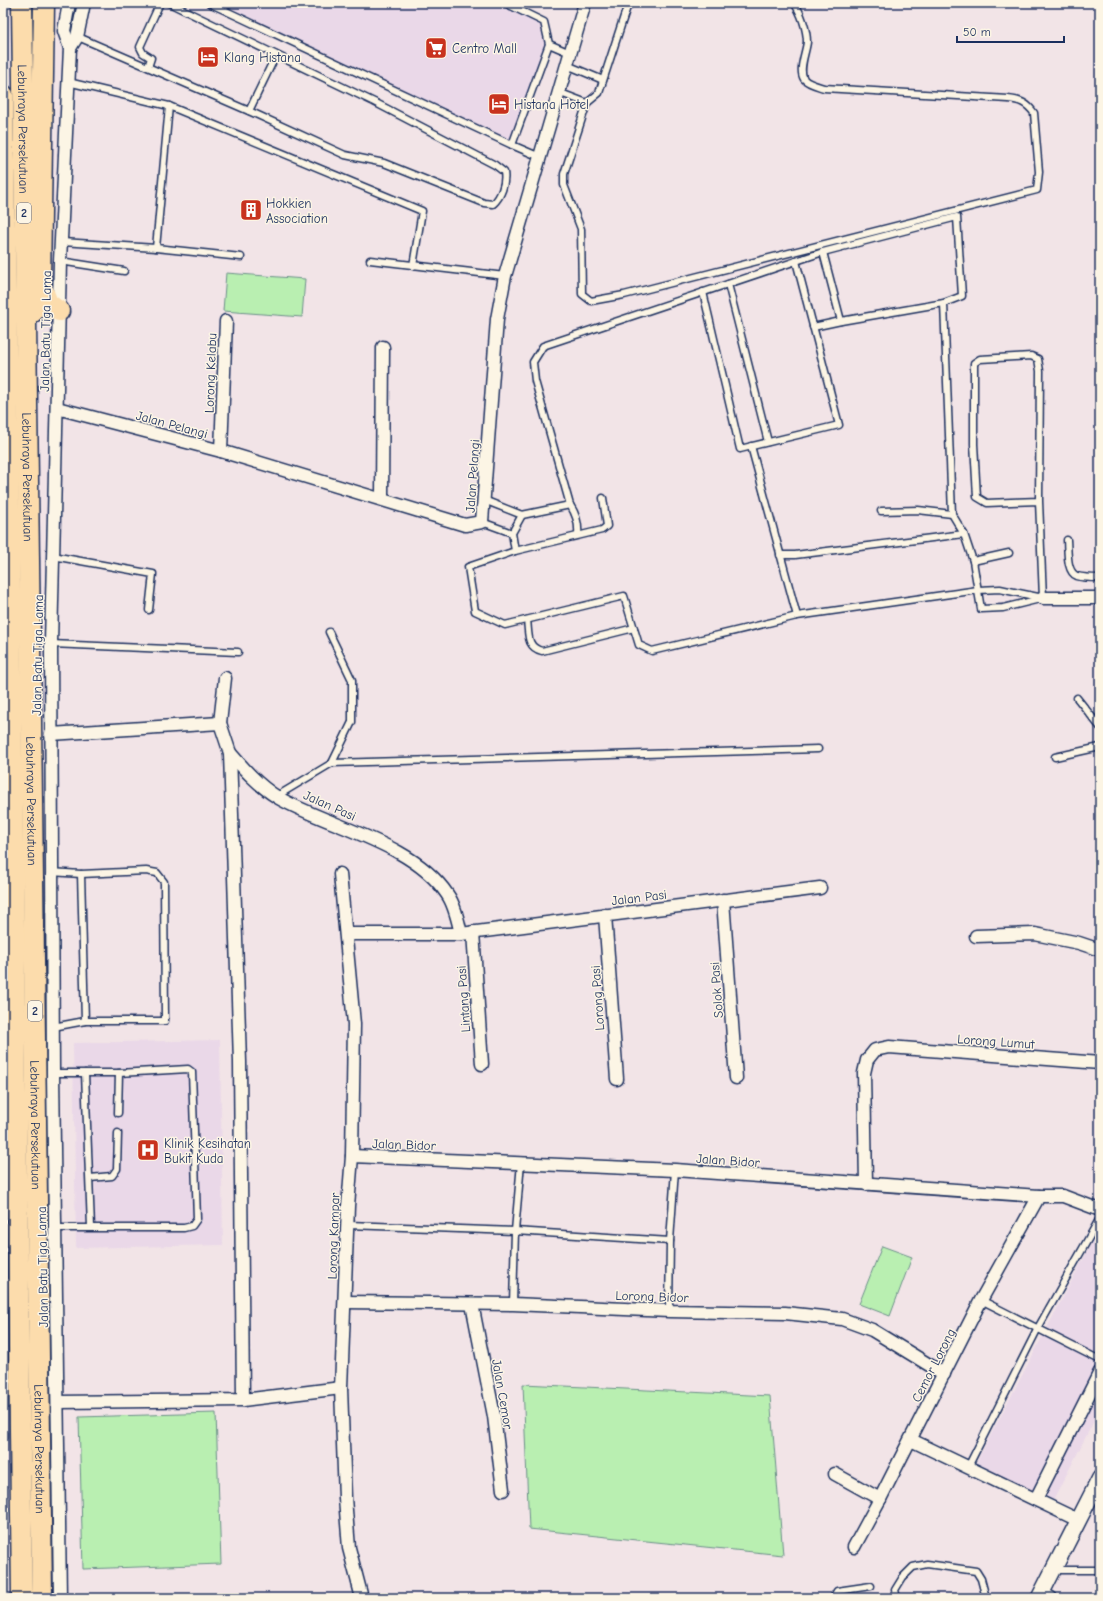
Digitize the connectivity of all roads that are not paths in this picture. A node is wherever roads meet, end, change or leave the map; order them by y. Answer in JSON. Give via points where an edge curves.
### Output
{"nodes":[{"id":1,"x":22,"y":3,"type":"edge"},
{"id":2,"x":44,"y":3,"type":"edge"},
{"id":3,"x":69,"y":3,"type":"edge"},
{"id":4,"x":84,"y":3,"type":"edge"},
{"id":5,"x":160,"y":3,"type":"edge"},
{"id":6,"x":169,"y":3,"type":"edge"},
{"id":7,"x":209,"y":3,"type":"edge"},
{"id":8,"x":505,"y":3,"type":"edge"},
{"id":9,"x":585,"y":3,"type":"edge"},
{"id":10,"x":631,"y":3,"type":"edge"},
{"id":11,"x":794,"y":3,"type":"edge"},
{"id":12,"x":64,"y":31,"type":"junction"},
{"id":13,"x":77,"y":37,"type":"junction"},
{"id":14,"x":549,"y":44,"type":"junction"},
{"id":15,"x":70,"y":48,"type":"junction"},
{"id":16,"x":570,"y":53,"type":"junction"},
{"id":17,"x":276,"y":54,"type":"junction"},
{"id":18,"x":567,"y":65,"type":"junction"},
{"id":19,"x":148,"y":67,"type":"junction"},
{"id":20,"x":603,"y":80,"type":"junction"},
{"id":21,"x":68,"y":82,"type":"junction"},
{"id":22,"x":558,"y":92,"type":"junction"},
{"id":23,"x":3,"y":95,"type":"edge"},
{"id":24,"x":587,"y":103,"type":"junction"},
{"id":25,"x":169,"y":106,"type":"junction"},
{"id":26,"x":249,"y":111,"type":"junction"},
{"id":27,"x":512,"y":145,"type":"junction"},
{"id":28,"x":540,"y":157,"type":"junction"},
{"id":29,"x":4,"y":242,"type":"edge"},
{"id":30,"x":62,"y":242,"type":"junction"},
{"id":31,"x":156,"y":248,"type":"junction"},
{"id":32,"x":823,"y":252,"type":"junction"},
{"id":33,"x":241,"y":257,"type":"dead end"},
{"id":34,"x":370,"y":260,"type":"dead end"},
{"id":35,"x":796,"y":261,"type":"junction"},
{"id":36,"x":60,"y":262,"type":"junction"},
{"id":37,"x":413,"y":266,"type":"junction"},
{"id":38,"x":124,"y":271,"type":"dead end"},
{"id":39,"x":506,"y":276,"type":"junction"},
{"id":40,"x":40,"y":282,"type":"junction"},
{"id":41,"x":728,"y":284,"type":"junction"},
{"id":42,"x":703,"y":292,"type":"junction"},
{"id":43,"x":944,"y":303,"type":"junction"},
{"id":44,"x":59,"y":311,"type":"junction"},
{"id":45,"x":226,"y":321,"type":"dead end"},
{"id":46,"x":841,"y":321,"type":"junction"},
{"id":47,"x":813,"y":327,"type":"junction"},
{"id":48,"x":26,"y":343,"type":"junction"},
{"id":49,"x":383,"y":347,"type":"dead end"},
{"id":50,"x":57,"y":408,"type":"junction"},
{"id":51,"x":768,"y":442,"type":"junction"},
{"id":52,"x":751,"y":446,"type":"junction"},
{"id":53,"x":221,"y":451,"type":"junction"},
{"id":54,"x":603,"y":498,"type":"dead end"},
{"id":55,"x":382,"y":499,"type":"junction"},
{"id":56,"x":484,"y":500,"type":"junction"},
{"id":57,"x":1039,"y":501,"type":"junction"},
{"id":58,"x":570,"y":505,"type":"junction"},
{"id":59,"x":881,"y":511,"type":"dead end"},
{"id":60,"x":952,"y":514,"type":"junction"},
{"id":61,"x":522,"y":515,"type":"junction"},
{"id":62,"x":482,"y":522,"type":"junction"},
{"id":63,"x":512,"y":533,"type":"junction"},
{"id":64,"x":964,"y":534,"type":"junction"},
{"id":65,"x":578,"y":535,"type":"junction"},
{"id":66,"x":1067,"y":540,"type":"dead end"},
{"id":67,"x":515,"y":551,"type":"junction"},
{"id":68,"x":1009,"y":553,"type":"dead end"},
{"id":69,"x":780,"y":555,"type":"junction"},
{"id":70,"x":53,"y":556,"type":"junction"},
{"id":71,"x":973,"y":561,"type":"junction"},
{"id":72,"x":1100,"y":578,"type":"edge"},
{"id":73,"x":978,"y":590,"type":"junction"},
{"id":74,"x":1043,"y":598,"type":"junction"},
{"id":75,"x":1100,"y":598,"type":"edge"},
{"id":76,"x":149,"y":610,"type":"dead end"},
{"id":77,"x":797,"y":616,"type":"junction"},
{"id":78,"x":527,"y":620,"type":"junction"},
{"id":79,"x":634,"y":628,"type":"junction"},
{"id":80,"x":329,"y":632,"type":"dead end"},
{"id":81,"x":51,"y":644,"type":"junction"},
{"id":82,"x":238,"y":652,"type":"dead end"},
{"id":83,"x":225,"y":678,"type":"dead end"},
{"id":84,"x":1077,"y":698,"type":"dead end"},
{"id":85,"x":220,"y":722,"type":"junction"},
{"id":86,"x":1100,"y":727,"type":"edge"},
{"id":87,"x":51,"y":734,"type":"junction"},
{"id":88,"x":1100,"y":747,"type":"edge"},
{"id":89,"x":818,"y":749,"type":"dead end"},
{"id":90,"x":230,"y":753,"type":"junction"},
{"id":91,"x":1055,"y":756,"type":"dead end"},
{"id":92,"x":332,"y":763,"type":"junction"},
{"id":93,"x":277,"y":796,"type":"junction"},
{"id":94,"x":52,"y":872,"type":"junction"},
{"id":95,"x":81,"y":874,"type":"junction"},
{"id":96,"x":340,"y":874,"type":"dead end"},
{"id":97,"x":820,"y":888,"type":"dead end"},
{"id":98,"x":723,"y":900,"type":"junction"},
{"id":99,"x":605,"y":915,"type":"junction"},
{"id":100,"x":467,"y":933,"type":"junction"},
{"id":101,"x":346,"y":934,"type":"junction"},
{"id":102,"x":976,"y":936,"type":"dead end"},
{"id":103,"x":1100,"y":950,"type":"edge"},
{"id":104,"x":85,"y":1021,"type":"junction"},
{"id":105,"x":53,"y":1028,"type":"junction"},
{"id":106,"x":1100,"y":1063,"type":"edge"},
{"id":107,"x":482,"y":1064,"type":"dead end"},
{"id":108,"x":53,"y":1073,"type":"junction"},
{"id":109,"x":85,"y":1073,"type":"junction"},
{"id":110,"x":119,"y":1073,"type":"junction"},
{"id":111,"x":736,"y":1078,"type":"dead end"},
{"id":112,"x":617,"y":1080,"type":"dead end"},
{"id":113,"x":118,"y":1113,"type":"dead end"},
{"id":114,"x":118,"y":1133,"type":"dead end"},
{"id":115,"x":352,"y":1156,"type":"junction"},
{"id":116,"x":521,"y":1162,"type":"junction"},
{"id":117,"x":675,"y":1170,"type":"junction"},
{"id":118,"x":90,"y":1178,"type":"junction"},
{"id":119,"x":866,"y":1184,"type":"junction"},
{"id":120,"x":1039,"y":1196,"type":"junction"},
{"id":121,"x":1100,"y":1210,"type":"edge"},
{"id":122,"x":1100,"y":1218,"type":"edge"},
{"id":123,"x":348,"y":1226,"type":"junction"},
{"id":124,"x":90,"y":1227,"type":"junction"},
{"id":125,"x":55,"y":1228,"type":"junction"},
{"id":126,"x":515,"y":1231,"type":"junction"},
{"id":127,"x":670,"y":1241,"type":"junction"},
{"id":128,"x":981,"y":1300,"type":"junction"},
{"id":129,"x":345,"y":1302,"type":"junction"},
{"id":130,"x":472,"y":1304,"type":"junction"},
{"id":131,"x":513,"y":1304,"type":"junction"},
{"id":132,"x":669,"y":1311,"type":"junction"},
{"id":133,"x":1038,"y":1328,"type":"junction"},
{"id":134,"x":1100,"y":1360,"type":"edge"},
{"id":135,"x":1100,"y":1372,"type":"edge"},
{"id":136,"x":944,"y":1374,"type":"junction"},
{"id":137,"x":342,"y":1388,"type":"junction"},
{"id":138,"x":243,"y":1400,"type":"junction"},
{"id":139,"x":58,"y":1402,"type":"junction"},
{"id":140,"x":910,"y":1440,"type":"junction"},
{"id":141,"x":968,"y":1467,"type":"junction"},
{"id":142,"x":835,"y":1474,"type":"dead end"},
{"id":143,"x":1100,"y":1478,"type":"edge"},
{"id":144,"x":503,"y":1490,"type":"dead end"},
{"id":145,"x":1095,"y":1498,"type":"edge"},
{"id":146,"x":880,"y":1499,"type":"junction"},
{"id":147,"x":1036,"y":1499,"type":"junction"},
{"id":148,"x":1078,"y":1520,"type":"junction"},
{"id":149,"x":854,"y":1547,"type":"dead end"},
{"id":150,"x":1054,"y":1570,"type":"junction"},
{"id":151,"x":1100,"y":1570,"type":"edge"},
{"id":152,"x":871,"y":1586,"type":"dead end"},
{"id":153,"x":1044,"y":1596,"type":"edge"},
{"id":154,"x":22,"y":1598,"type":"edge"},
{"id":155,"x":42,"y":1598,"type":"edge"},
{"id":156,"x":60,"y":1598,"type":"edge"},
{"id":157,"x":362,"y":1598,"type":"edge"},
{"id":158,"x":832,"y":1598,"type":"edge"},
{"id":159,"x":897,"y":1598,"type":"edge"},
{"id":160,"x":986,"y":1598,"type":"edge"}],
"edges":[{"from":1,"to":48,"type":"highway","name":"Lebuhraya Persekutuan","number":"2"},
{"from":2,"to":40,"type":"highway"},
{"from":3,"to":12,"type":"street","name":"Jalan Batu Tiga Lama"},
{"from":4,"to":13,"type":"street","name":"Jalan Batu Tiga Lama"},
{"from":5,"to":19,"type":"lane","via":[[140,47],[143,53],[151,58]]},
{"from":6,"to":17,"type":"lane"},
{"from":7,"to":27,"type":"lane"},
{"from":8,"to":14,"type":"lane","via":[[544,22]]},
{"from":9,"to":16,"type":"street","name":"Jalan Pelangi"},
{"from":10,"to":20,"type":"lane","via":[[627,7]]},
{"from":11,"to":24,"type":"lane","via":[[800,11],[807,41],[802,68],[803,78],[807,82],[824,88],[1018,100],[1030,106],[1034,112],[1040,172],[1037,190],[591,302],[582,294],[581,229],[564,185],[564,174]]},
{"from":12,"to":13,"type":"lane"},
{"from":12,"to":15,"type":"street","name":"Jalan Batu Tiga Lama"},
{"from":13,"to":15,"type":"street","name":"Jalan Batu Tiga Lama"},
{"from":13,"to":19,"type":"lane"},
{"from":14,"to":16,"type":"lane"},
{"from":14,"to":27,"type":"lane"},
{"from":15,"to":21,"type":"street","name":"Jalan Batu Tiga Lama"},
{"from":16,"to":18,"type":"street","name":"Jalan Pelangi"},
{"from":17,"to":26,"type":"lane"},
{"from":17,"to":26,"type":"lane","via":[[495,165],[504,172],[505,178],[498,199],[493,204],[484,203],[384,162],[345,155]]},
{"from":18,"to":20,"type":"lane"},
{"from":18,"to":22,"type":"street","name":"Jalan Pelangi"},
{"from":19,"to":26,"type":"lane"},
{"from":20,"to":24,"type":"lane","via":[[599,93]]},
{"from":21,"to":25,"type":"lane"},
{"from":21,"to":30,"type":"street","name":"Jalan Batu Tiga Lama"},
{"from":22,"to":24,"type":"lane"},
{"from":22,"to":28,"type":"street","name":"Jalan Pelangi"},
{"from":23,"to":29,"type":"highway","name":"Lebuhraya Persekutuan","number":"2"},
{"from":25,"to":31,"type":"lane"},
{"from":25,"to":37,"type":"lane","via":[[422,212]]},
{"from":27,"to":28,"type":"lane"},
{"from":28,"to":39,"type":"street","name":"Jalan Pelangi"},
{"from":29,"to":154,"type":"highway","name":"Lebuhraya Persekutuan","number":"2"},
{"from":30,"to":31,"type":"lane"},
{"from":30,"to":36,"type":"street","name":"Jalan Batu Tiga Lama"},
{"from":31,"to":33,"type":"lane"},
{"from":32,"to":35,"type":"lane"},
{"from":32,"to":43,"type":"lane","via":[[957,217],[962,296]]},
{"from":32,"to":46,"type":"lane"},
{"from":34,"to":37,"type":"lane"},
{"from":35,"to":41,"type":"lane"},
{"from":35,"to":47,"type":"lane"},
{"from":36,"to":38,"type":"lane"},
{"from":36,"to":44,"type":"street","name":"Jalan Batu Tiga Lama"},
{"from":37,"to":39,"type":"lane"},
{"from":39,"to":56,"type":"street","name":"Jalan Pelangi","via":[[497,319]]},
{"from":40,"to":44,"type":"highway","via":[[48,303]]},
{"from":40,"to":48,"type":"highway"},
{"from":41,"to":42,"type":"lane"},
{"from":41,"to":51,"type":"lane"},
{"from":42,"to":52,"type":"lane","via":[[740,449]]},
{"from":42,"to":58,"type":"lane","via":[[543,346],[536,357],[533,362],[535,381]]},
{"from":43,"to":46,"type":"lane"},
{"from":43,"to":60,"type":"lane"},
{"from":44,"to":50,"type":"street","name":"Jalan Batu Tiga Lama"},
{"from":45,"to":53,"type":"street","name":"Lorong Kelabu"},
{"from":46,"to":47,"type":"lane"},
{"from":47,"to":51,"type":"lane","via":[[839,425]]},
{"from":48,"to":155,"type":"highway","name":"Lebuhraya Persekutuan","number":"2"},
{"from":49,"to":55,"type":"street"},
{"from":50,"to":53,"type":"street","name":"Jalan Pelangi"},
{"from":50,"to":70,"type":"street","name":"Jalan Batu Tiga Lama"},
{"from":51,"to":52,"type":"lane"},
{"from":52,"to":69,"type":"lane"},
{"from":53,"to":55,"type":"street","name":"Jalan Pelangi"},
{"from":54,"to":65,"type":"lane","via":[[608,526],[602,530]]},
{"from":55,"to":62,"type":"street","name":"Jalan Pelangi","via":[[465,525]]},
{"from":56,"to":61,"type":"lane"},
{"from":56,"to":62,"type":"street","name":"Jalan Pelangi"},
{"from":57,"to":57,"type":"lane","via":[[987,503],[977,497],[974,363],[980,359],[1031,356],[1038,359]]},
{"from":57,"to":74,"type":"lane"},
{"from":58,"to":61,"type":"lane"},
{"from":58,"to":65,"type":"lane","via":[[575,512]]},
{"from":59,"to":60,"type":"lane","via":[[918,510]]},
{"from":60,"to":64,"type":"lane"},
{"from":61,"to":63,"type":"lane"},
{"from":62,"to":63,"type":"lane"},
{"from":63,"to":67,"type":"lane"},
{"from":64,"to":69,"type":"lane"},
{"from":64,"to":71,"type":"lane"},
{"from":65,"to":67,"type":"lane"},
{"from":66,"to":72,"type":"lane","via":[[1070,568],[1073,573],[1077,576]]},
{"from":67,"to":78,"type":"lane","via":[[468,567],[475,610],[505,625]]},
{"from":68,"to":71,"type":"lane"},
{"from":69,"to":77,"type":"lane"},
{"from":70,"to":76,"type":"lane","via":[[153,574]]},
{"from":70,"to":81,"type":"street","name":"Jalan Batu Tiga Lama"},
{"from":71,"to":73,"type":"lane"},
{"from":73,"to":74,"type":"lane","via":[[1000,589]]},
{"from":73,"to":74,"type":"lane","via":[[981,610],[1003,608]]},
{"from":73,"to":77,"type":"lane"},
{"from":74,"to":75,"type":"street"},
{"from":77,"to":79,"type":"lane","via":[[652,651],[639,645]]},
{"from":78,"to":79,"type":"lane","via":[[531,645],[542,651]]},
{"from":78,"to":79,"type":"lane","via":[[624,596]]},
{"from":80,"to":92,"type":"lane","via":[[352,680],[352,722]]},
{"from":81,"to":82,"type":"lane"},
{"from":81,"to":87,"type":"street","name":"Jalan Batu Tiga Lama"},
{"from":83,"to":85,"type":"street"},
{"from":84,"to":86,"type":"lane"},
{"from":85,"to":87,"type":"street"},
{"from":85,"to":90,"type":"street"},
{"from":87,"to":94,"type":"street","name":"Jalan Batu Tiga Lama"},
{"from":88,"to":91,"type":"lane"},
{"from":89,"to":92,"type":"lane"},
{"from":90,"to":93,"type":"street","name":"Jalan Pasi","via":[[251,777]]},
{"from":90,"to":138,"type":"street","via":[[240,1062]]},
{"from":92,"to":93,"type":"lane"},
{"from":93,"to":100,"type":"street","name":"Jalan Pasi","via":[[412,860],[448,894]]},
{"from":94,"to":95,"type":"lane"},
{"from":94,"to":105,"type":"street","name":"Jalan Batu Tiga Lama"},
{"from":95,"to":104,"type":"lane"},
{"from":95,"to":104,"type":"lane","via":[[146,871],[157,873],[164,882],[165,1021]]},
{"from":96,"to":101,"type":"street","name":"Lorong Kampar"},
{"from":97,"to":98,"type":"street","name":"Jalan Pasi"},
{"from":98,"to":99,"type":"street","name":"Jalan Pasi"},
{"from":98,"to":111,"type":"street","name":"Solok Pasi"},
{"from":99,"to":100,"type":"street","name":"Jalan Pasi"},
{"from":99,"to":112,"type":"street","name":"Lorong Pasi"},
{"from":100,"to":101,"type":"street","name":"Jalan Pasi"},
{"from":100,"to":107,"type":"street","name":"Lintang Pasi"},
{"from":101,"to":115,"type":"street","name":"Lorong Kampar","via":[[354,1024]]},
{"from":102,"to":103,"type":"street","via":[[1035,934]]},
{"from":104,"to":105,"type":"lane"},
{"from":105,"to":108,"type":"street","name":"Jalan Batu Tiga Lama"},
{"from":106,"to":119,"type":"street","name":"Lorong Lumut","via":[[890,1047],[875,1050],[866,1060],[864,1073]]},
{"from":108,"to":109,"type":"lane"},
{"from":108,"to":125,"type":"street","name":"Jalan Batu Tiga Lama"},
{"from":109,"to":110,"type":"lane"},
{"from":109,"to":118,"type":"lane"},
{"from":110,"to":113,"type":"lane"},
{"from":110,"to":124,"type":"lane","via":[[188,1069],[192,1072],[197,1219],[192,1226],[184,1228]]},
{"from":114,"to":118,"type":"lane","via":[[117,1169],[112,1176]]},
{"from":115,"to":116,"type":"street","name":"Jalan Bidor"},
{"from":115,"to":123,"type":"street","name":"Lorong Kampar"},
{"from":116,"to":117,"type":"street","name":"Jalan Bidor"},
{"from":116,"to":126,"type":"lane"},
{"from":117,"to":119,"type":"street","name":"Jalan Bidor"},
{"from":117,"to":127,"type":"lane"},
{"from":118,"to":124,"type":"lane"},
{"from":119,"to":120,"type":"street","name":"Jalan Bidor"},
{"from":120,"to":121,"type":"street","name":"Jalan Bidor","via":[[1063,1196]]},
{"from":120,"to":128,"type":"street","name":"Cemor Lorong"},
{"from":122,"to":133,"type":"lane"},
{"from":123,"to":126,"type":"lane"},
{"from":123,"to":129,"type":"street","name":"Lorong Kampar"},
{"from":124,"to":125,"type":"lane"},
{"from":125,"to":139,"type":"street","name":"Jalan Batu Tiga Lama"},
{"from":126,"to":127,"type":"lane"},
{"from":126,"to":131,"type":"lane"},
{"from":127,"to":132,"type":"lane"},
{"from":128,"to":133,"type":"lane"},
{"from":128,"to":136,"type":"street","name":"Cemor Lorong"},
{"from":129,"to":130,"type":"street","name":"Lorong Bidor"},
{"from":129,"to":137,"type":"street","name":"Lorong Kampar"},
{"from":130,"to":131,"type":"street","name":"Lorong Bidor"},
{"from":130,"to":144,"type":"street","name":"Jalan Cemor","via":[[494,1416]]},
{"from":131,"to":132,"type":"street","name":"Lorong Bidor"},
{"from":132,"to":136,"type":"street","name":"Lorong Bidor","via":[[785,1313],[842,1319],[872,1330]]},
{"from":133,"to":134,"type":"lane"},
{"from":133,"to":141,"type":"lane"},
{"from":135,"to":147,"type":"street"},
{"from":136,"to":140,"type":"street","name":"Cemor Lorong"},
{"from":137,"to":138,"type":"street"},
{"from":137,"to":157,"type":"street","name":"Lorong Kampar","via":[[348,1534]]},
{"from":138,"to":139,"type":"street"},
{"from":139,"to":156,"type":"street","name":"Jalan Batu Tiga Lama"},
{"from":140,"to":141,"type":"street"},
{"from":140,"to":146,"type":"street","name":"Cemor Lorong"},
{"from":141,"to":147,"type":"street"},
{"from":142,"to":146,"type":"street"},
{"from":143,"to":145,"type":"street"},
{"from":145,"to":148,"type":"street"},
{"from":146,"to":149,"type":"street","name":"Cemor Lorong"},
{"from":147,"to":148,"type":"street"},
{"from":148,"to":150,"type":"street"},
{"from":150,"to":151,"type":"lane"},
{"from":150,"to":153,"type":"street"},
{"from":152,"to":158,"type":"lane","via":[[837,1591]]},
{"from":159,"to":160,"type":"lane","via":[[896,1590],[903,1577],[913,1567],[927,1564],[976,1571]]}]}
